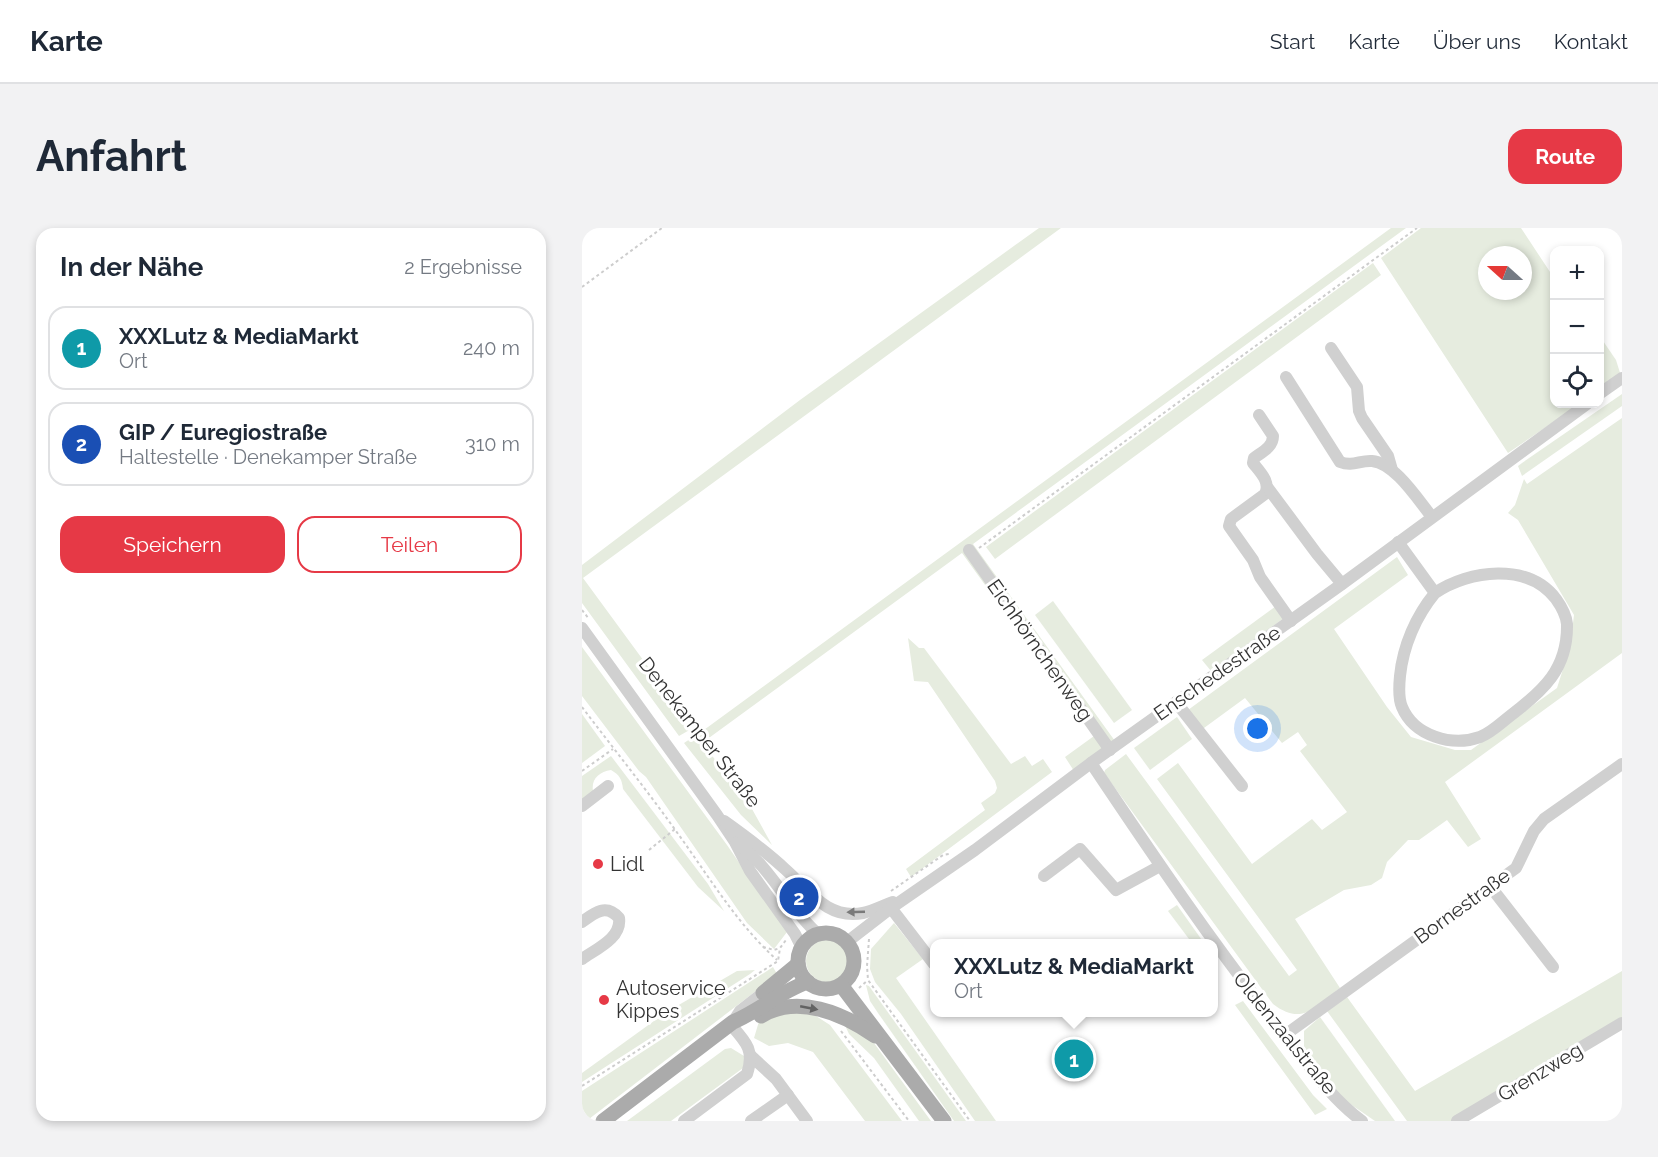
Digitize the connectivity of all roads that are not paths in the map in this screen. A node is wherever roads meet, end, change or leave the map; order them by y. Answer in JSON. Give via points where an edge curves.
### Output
{"nodes":[{"id":1,"x":1331,"y":348,"type":"dead end"},
{"id":2,"x":1286,"y":377,"type":"dead end"},
{"id":3,"x":1622,"y":378,"type":"edge"},
{"id":4,"x":1604,"y":391,"type":"edge"},
{"id":5,"x":1582,"y":408,"type":"edge"},
{"id":6,"x":1259,"y":415,"type":"dead end"},
{"id":7,"x":1392,"y":470,"type":"junction"},
{"id":8,"x":1268,"y":488,"type":"junction"},
{"id":9,"x":1432,"y":517,"type":"junction"},
{"id":10,"x":1398,"y":542,"type":"junction"},
{"id":11,"x":970,"y":551,"type":"road end"},
{"id":12,"x":1342,"y":584,"type":"junction"},
{"id":13,"x":1435,"y":593,"type":"junction"},
{"id":14,"x":1291,"y":621,"type":"junction"},
{"id":15,"x":586,"y":624,"type":"edge"},
{"id":16,"x":1176,"y":702,"type":"junction"},
{"id":17,"x":1110,"y":750,"type":"junction"},
{"id":18,"x":1091,"y":763,"type":"junction"},
{"id":19,"x":1622,"y":764,"type":"edge"},
{"id":20,"x":608,"y":786,"type":"dead end"},
{"id":21,"x":1242,"y":786,"type":"dead end"},
{"id":22,"x":582,"y":806,"type":"edge"},
{"id":23,"x":717,"y":815,"type":"junction"},
{"id":24,"x":735,"y":842,"type":"junction"},
{"id":25,"x":1160,"y":866,"type":"junction"},
{"id":26,"x":1044,"y":876,"type":"dead end"},
{"id":27,"x":1490,"y":886,"type":"junction"},
{"id":28,"x":911,"y":895,"type":"junction"},
{"id":29,"x":891,"y":908,"type":"junction"},
{"id":30,"x":582,"y":922,"type":"edge"},
{"id":31,"x":818,"y":934,"type":"junction"},
{"id":32,"x":1212,"y":939,"type":"edge"},
{"id":33,"x":798,"y":941,"type":"junction"},
{"id":34,"x":847,"y":942,"type":"junction"},
{"id":35,"x":1218,"y":947,"type":"edge"},
{"id":36,"x":582,"y":959,"type":"edge"},
{"id":37,"x":930,"y":959,"type":"edge"},
{"id":38,"x":798,"y":964,"type":"junction"},
{"id":39,"x":1553,"y":967,"type":"dead end"},
{"id":40,"x":808,"y":982,"type":"junction"},
{"id":41,"x":841,"y":985,"type":"junction"},
{"id":42,"x":763,"y":993,"type":"joint"},
{"id":43,"x":732,"y":1023,"type":"junction"},
{"id":44,"x":1622,"y":1023,"type":"edge"},
{"id":45,"x":1285,"y":1035,"type":"junction"},
{"id":46,"x":889,"y":1047,"type":"junction"},
{"id":47,"x":751,"y":1056,"type":"junction"},
{"id":48,"x":788,"y":1095,"type":"junction"},
{"id":49,"x":603,"y":1121,"type":"edge"},
{"id":50,"x":684,"y":1121,"type":"edge"},
{"id":51,"x":751,"y":1121,"type":"edge"},
{"id":52,"x":807,"y":1121,"type":"edge"},
{"id":53,"x":944,"y":1121,"type":"edge"},
{"id":54,"x":1362,"y":1121,"type":"edge"},
{"id":55,"x":1457,"y":1121,"type":"edge"}],
"edges":[{"from":1,"to":7,"type":"street","via":[[1357,387],[1359,411],[1388,456]]},
{"from":2,"to":7,"type":"street","via":[[1340,462],[1355,465],[1369,460]]},
{"from":3,"to":4,"type":"street"},
{"from":5,"to":9,"type":"street","name":"Enschedestraße"},
{"from":6,"to":8,"type":"street","via":[[1273,440],[1253,463]]},
{"from":7,"to":9,"type":"street"},
{"from":8,"to":12,"type":"street"},
{"from":8,"to":14,"type":"street","via":[[1231,519],[1229,526]]},
{"from":9,"to":10,"type":"street","name":"Enschedestraße"},
{"from":10,"to":12,"type":"street","name":"Enschedestraße"},
{"from":10,"to":13,"type":"street"},
{"from":11,"to":17,"type":"street","name":"Eichhörnchenweg"},
{"from":12,"to":14,"type":"street","name":"Enschedestraße"},
{"from":13,"to":13,"type":"street","via":[[1402,658],[1402,707],[1419,730],[1431,735],[1454,740],[1478,738],[1550,681],[1563,652],[1566,619],[1545,588],[1514,574],[1481,575]]},
{"from":14,"to":16,"type":"street","name":"Enschedestraße"},
{"from":15,"to":23,"type":"street","name":"Denekamper Straße"},
{"from":16,"to":17,"type":"street","name":"Enschedestraße"},
{"from":16,"to":21,"type":"street"},
{"from":17,"to":18,"type":"street","name":"Enschedestraße"},
{"from":18,"to":25,"type":"street","name":"Oldenzaalstraße"},
{"from":18,"to":28,"type":"street","name":"Enschedestraße"},
{"from":19,"to":27,"type":"street","name":"Bornestraße","via":[[1544,819],[1516,868]]},
{"from":20,"to":22,"type":"street"},
{"from":23,"to":24,"type":"street","name":"Denekamper Straße"},
{"from":28,"to":23,"type":"street","one_way":true,"via":[[864,913],[838,912],[814,899],[786,870]]},
{"from":24,"to":31,"type":"street","name":"Denekamper Straße","via":[[758,861]]},
{"from":24,"to":33,"type":"street","name":"Denekamper Straße","via":[[750,872]]},
{"from":25,"to":26,"type":"street","via":[[1116,890],[1080,849]]},
{"from":25,"to":32,"type":"street","name":"Oldenzaalstraße"},
{"from":27,"to":39,"type":"street"},
{"from":27,"to":45,"type":"street","name":"Bornestraße"},
{"from":28,"to":29,"type":"street","name":"Enschedestraße"},
{"from":29,"to":34,"type":"street","name":"Enschedestraße"},
{"from":29,"to":37,"type":"street"},
{"from":30,"to":36,"type":"street","via":[[601,910],[609,910],[619,918],[620,925],[613,937]]},
{"from":31,"to":33,"type":"main road","via":[[806,942]]},
{"from":31,"to":34,"type":"main road","via":[[833,934]]},
{"from":33,"to":38,"type":"main road"},
{"from":34,"to":41,"type":"main road","via":[[854,965]]},
{"from":35,"to":45,"type":"street","name":"Oldenzaalstraße"},
{"from":38,"to":40,"type":"main road"},
{"from":38,"to":42,"type":"main road"},
{"from":40,"to":41,"type":"main road","via":[[820,989]]},
{"from":40,"to":43,"type":"main road"},
{"from":41,"to":46,"type":"main road"},
{"from":42,"to":43,"type":"street","via":[[740,1011]]},
{"from":43,"to":46,"type":"main road","one_way":true,"via":[[754,1020],[767,1012],[795,1005],[808,1006],[856,1024]]},
{"from":43,"to":47,"type":"street"},
{"from":43,"to":49,"type":"main road"},
{"from":44,"to":55,"type":"street","name":"Grenzweg"},
{"from":45,"to":54,"type":"street","name":"Oldenzaalstraße","via":[[1325,1085]]},
{"from":46,"to":53,"type":"main road"},
{"from":47,"to":48,"type":"street","via":[[777,1079]]},
{"from":47,"to":50,"type":"street","via":[[747,1074]]},
{"from":48,"to":51,"type":"street"},
{"from":48,"to":52,"type":"street"}]}
